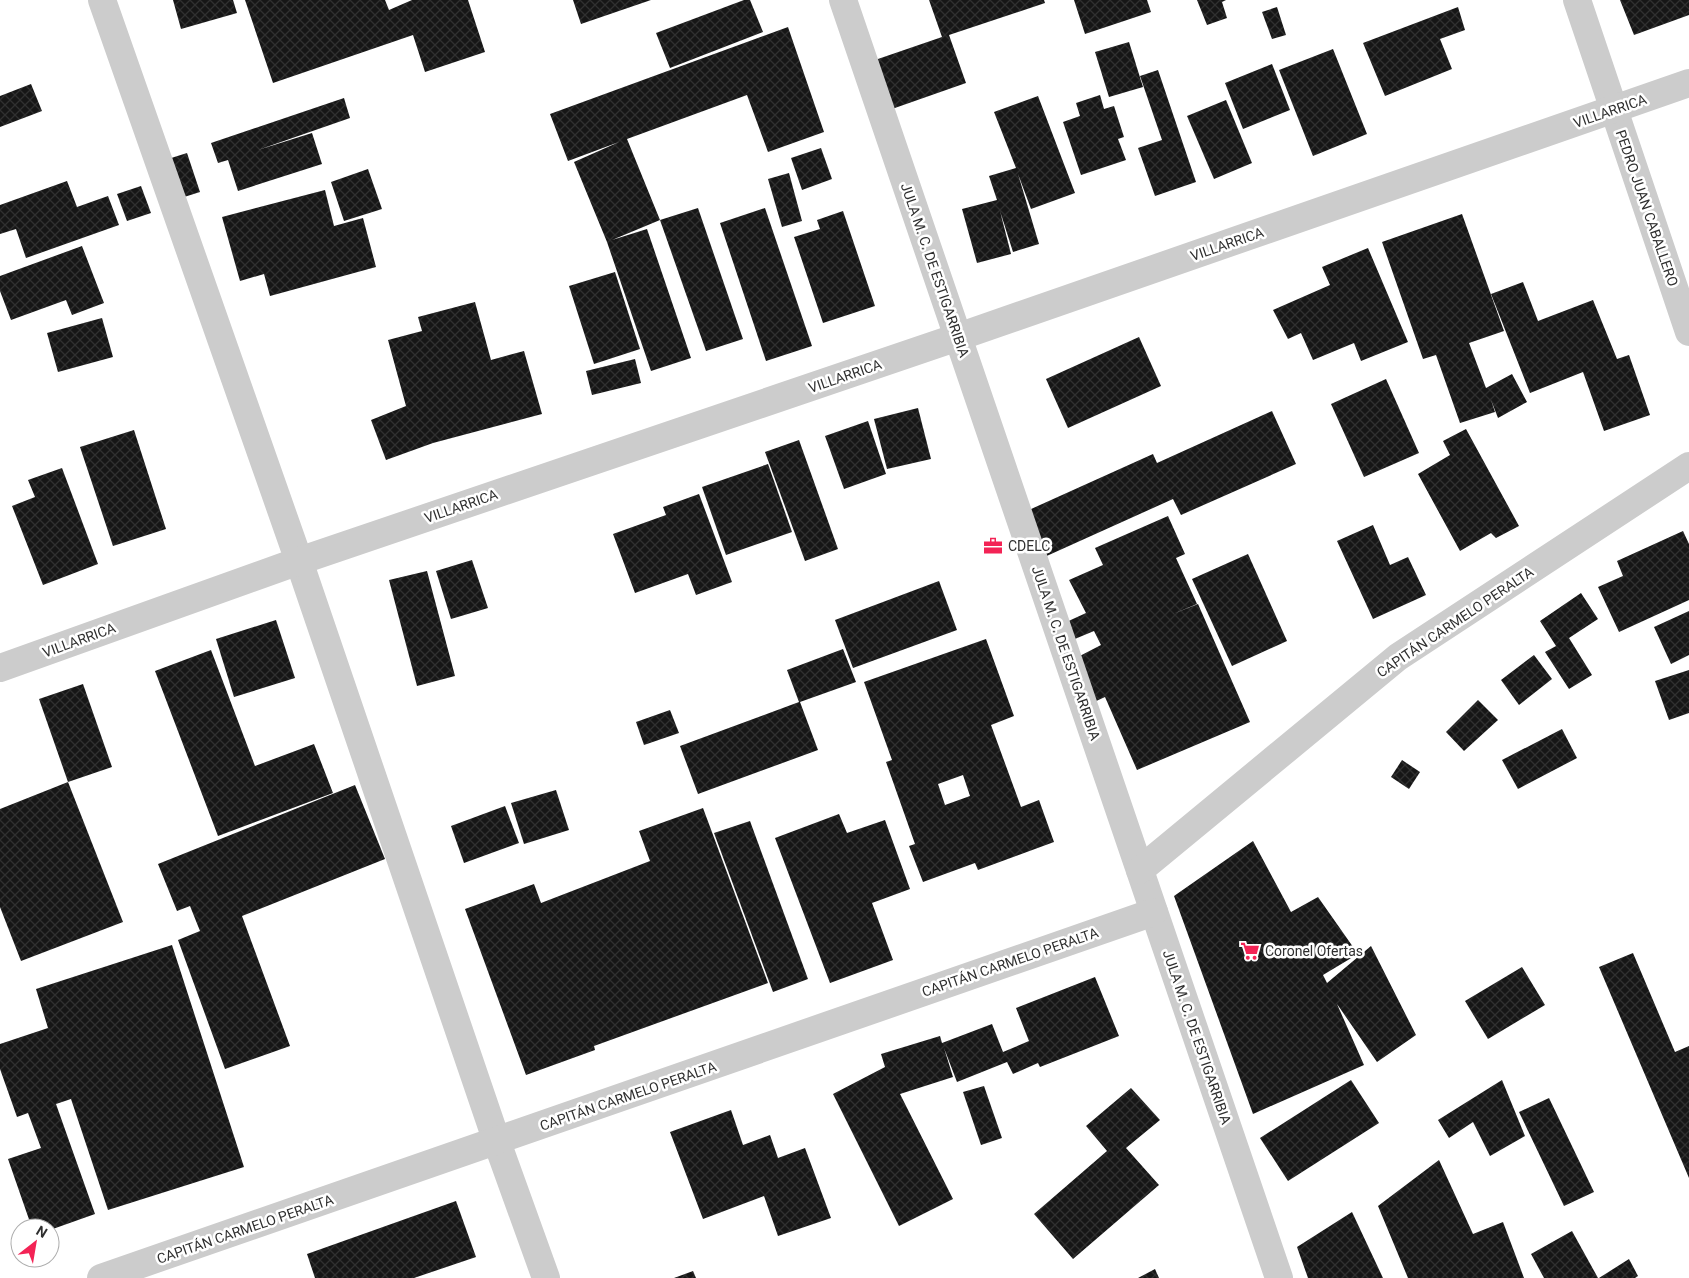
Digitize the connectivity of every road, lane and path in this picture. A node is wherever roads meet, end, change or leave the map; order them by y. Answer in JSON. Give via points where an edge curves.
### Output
{"nodes":[{"id":1,"x":102,"y":0,"type":"edge"},
{"id":2,"x":843,"y":0,"type":"edge"},
{"id":3,"x":1577,"y":0,"type":"edge"},
{"id":4,"x":1689,"y":84,"type":"edge"},
{"id":5,"x":1614,"y":109,"type":"junction"},
{"id":6,"x":1689,"y":332,"type":"edge"},
{"id":7,"x":958,"y":337,"type":"junction"},
{"id":8,"x":1689,"y":466,"type":"edge"},
{"id":9,"x":299,"y":561,"type":"junction"},
{"id":10,"x":0,"y":668,"type":"edge"},
{"id":11,"x":1140,"y":870,"type":"junction"},
{"id":12,"x":1154,"y":912,"type":"junction"},
{"id":13,"x":497,"y":1142,"type":"junction"},
{"id":14,"x":101,"y":1278,"type":"edge"},
{"id":15,"x":546,"y":1278,"type":"edge"},
{"id":16,"x":1279,"y":1278,"type":"edge"}],
"edges":[{"from":1,"to":9,"type":"street"},
{"from":2,"to":7,"type":"street","name":"JULA M. C. DE ESTIGARRIBIA"},
{"from":3,"to":5,"type":"street","name":"PEDRO JUAN CABALLERO"},
{"from":4,"to":5,"type":"street","name":"VILLARRICA"},
{"from":5,"to":6,"type":"street","name":"PEDRO JUAN CABALLERO"},
{"from":5,"to":7,"type":"street","name":"VILLARRICA"},
{"from":7,"to":9,"type":"street","name":"VILLARRICA"},
{"from":7,"to":11,"type":"street","name":"JULA M. C. DE ESTIGARRIBIA"},
{"from":8,"to":11,"type":"street","name":"CAPITÁN CARMELO PERALTA","via":[[1398,657]]},
{"from":9,"to":10,"type":"street","name":"VILLARRICA"},
{"from":9,"to":13,"type":"street"},
{"from":11,"to":12,"type":"street","name":"JULA M. C. DE ESTIGARRIBIA"},
{"from":12,"to":13,"type":"street","name":"CAPITÁN CARMELO PERALTA"},
{"from":12,"to":16,"type":"street","name":"JULA M. C. DE ESTIGARRIBIA"},
{"from":13,"to":14,"type":"street","name":"CAPITÁN CARMELO PERALTA"},
{"from":13,"to":15,"type":"street"}]}
